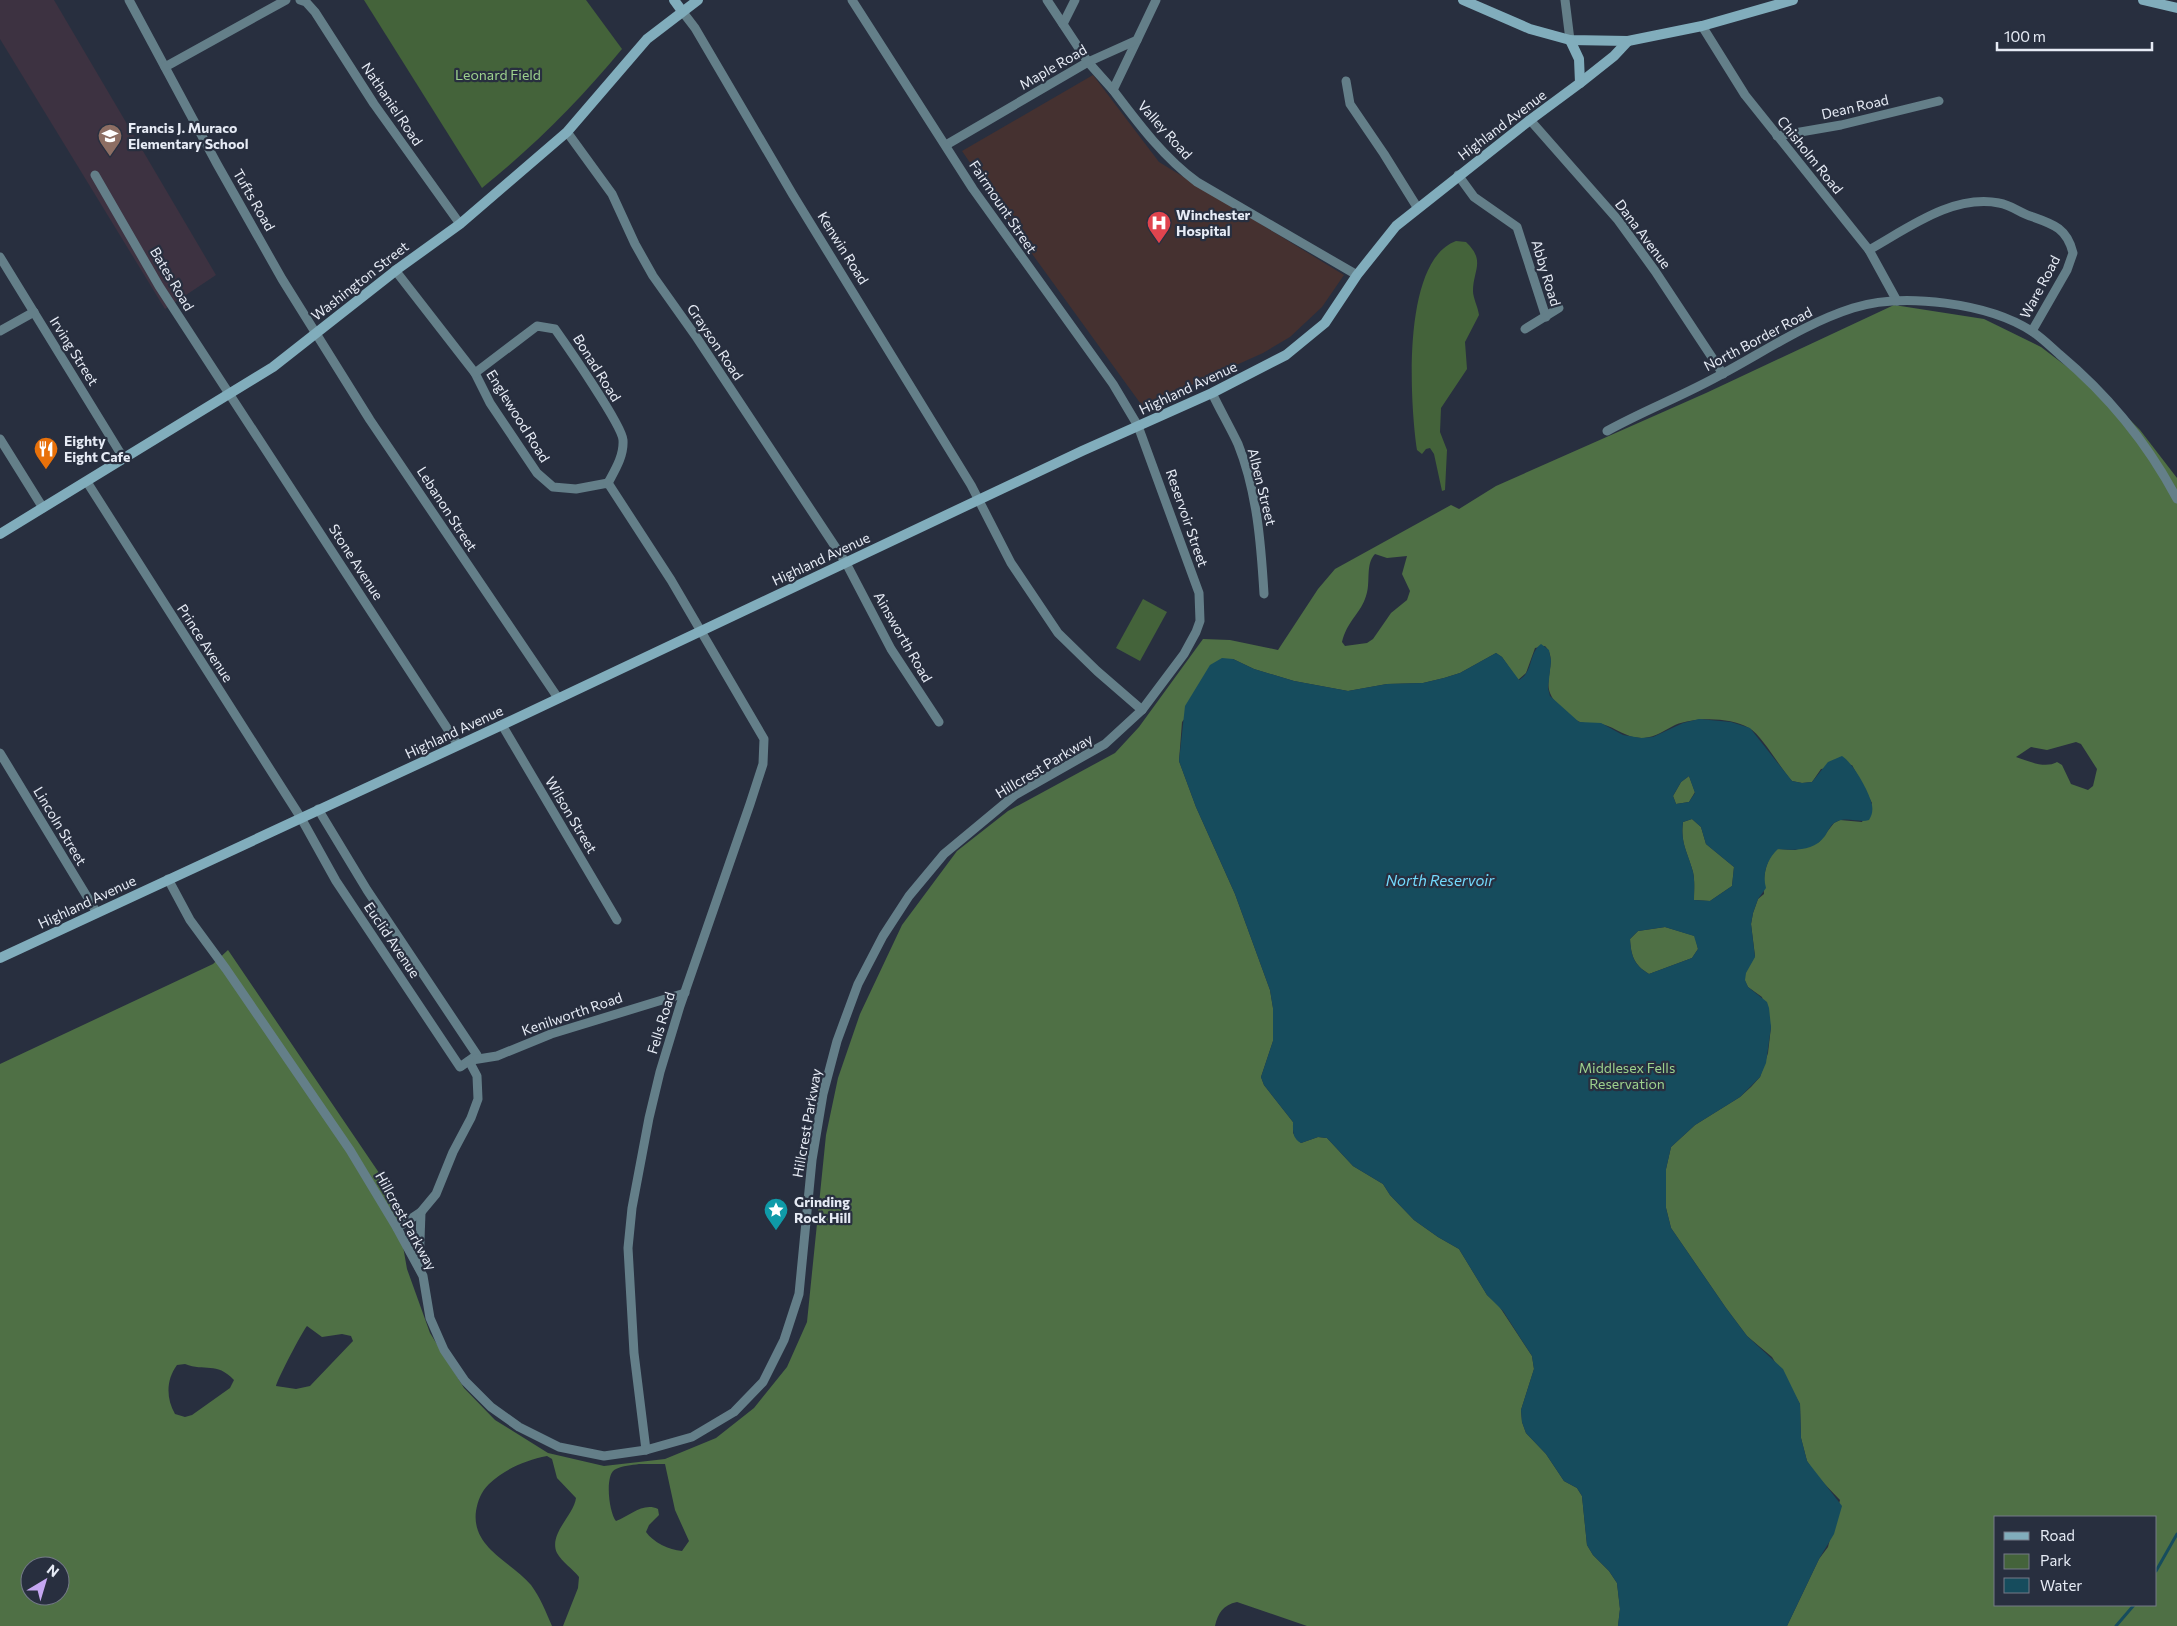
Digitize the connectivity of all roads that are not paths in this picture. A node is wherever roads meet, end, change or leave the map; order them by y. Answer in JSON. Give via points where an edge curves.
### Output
{"nodes":[{"id":1,"x":129,"y":0,"type":"edge"},
{"id":2,"x":286,"y":0,"type":"edge"},
{"id":3,"x":300,"y":0,"type":"edge"},
{"id":4,"x":674,"y":0,"type":"edge"},
{"id":5,"x":698,"y":0,"type":"edge"},
{"id":6,"x":852,"y":0,"type":"edge"},
{"id":7,"x":1047,"y":0,"type":"edge"},
{"id":8,"x":1075,"y":0,"type":"edge"},
{"id":9,"x":1156,"y":0,"type":"edge"},
{"id":10,"x":1463,"y":0,"type":"edge"},
{"id":11,"x":1565,"y":0,"type":"edge"},
{"id":12,"x":1793,"y":0,"type":"edge"},
{"id":13,"x":2143,"y":0,"type":"edge"},
{"id":14,"x":2177,"y":8,"type":"edge"},
{"id":15,"x":682,"y":10,"type":"junction"},
{"id":16,"x":1063,"y":24,"type":"junction"},
{"id":17,"x":1702,"y":26,"type":"junction"},
{"id":18,"x":1137,"y":40,"type":"junction"},
{"id":19,"x":1570,"y":40,"type":"junction"},
{"id":20,"x":1628,"y":41,"type":"junction"},
{"id":21,"x":1088,"y":62,"type":"junction"},
{"id":22,"x":165,"y":67,"type":"junction"},
{"id":23,"x":1346,"y":81,"type":"dead end"},
{"id":24,"x":1580,"y":83,"type":"junction"},
{"id":25,"x":1113,"y":90,"type":"junction"},
{"id":26,"x":1939,"y":101,"type":"dead end"},
{"id":27,"x":1530,"y":120,"type":"junction"},
{"id":28,"x":567,"y":132,"type":"junction"},
{"id":29,"x":1777,"y":136,"type":"junction"},
{"id":30,"x":946,"y":145,"type":"junction"},
{"id":31,"x":95,"y":175,"type":"dead end"},
{"id":32,"x":1458,"y":175,"type":"junction"},
{"id":33,"x":1417,"y":207,"type":"junction"},
{"id":34,"x":460,"y":224,"type":"junction"},
{"id":35,"x":1869,"y":250,"type":"junction"},
{"id":36,"x":0,"y":257,"type":"edge"},
{"id":37,"x":395,"y":270,"type":"junction"},
{"id":38,"x":1357,"y":275,"type":"junction"},
{"id":39,"x":1897,"y":301,"type":"junction"},
{"id":40,"x":1559,"y":308,"type":"dead end"},
{"id":41,"x":34,"y":312,"type":"junction"},
{"id":42,"x":1546,"y":317,"type":"junction"},
{"id":43,"x":1525,"y":329,"type":"dead end"},
{"id":44,"x":0,"y":331,"type":"edge"},
{"id":45,"x":2032,"y":331,"type":"junction"},
{"id":46,"x":316,"y":332,"type":"junction"},
{"id":47,"x":475,"y":373,"type":"junction"},
{"id":48,"x":1723,"y":374,"type":"junction"},
{"id":49,"x":1212,"y":393,"type":"junction"},
{"id":50,"x":228,"y":395,"type":"junction"},
{"id":51,"x":1138,"y":426,"type":"junction"},
{"id":52,"x":1607,"y":431,"type":"dead end"},
{"id":53,"x":0,"y":439,"type":"edge"},
{"id":54,"x":124,"y":459,"type":"junction"},
{"id":55,"x":86,"y":482,"type":"junction"},
{"id":56,"x":608,"y":483,"type":"junction"},
{"id":57,"x":2177,"y":499,"type":"edge"},
{"id":58,"x":979,"y":501,"type":"junction"},
{"id":59,"x":43,"y":508,"type":"junction"},
{"id":60,"x":0,"y":534,"type":"edge"},
{"id":61,"x":846,"y":563,"type":"junction"},
{"id":62,"x":1264,"y":594,"type":"dead end"},
{"id":63,"x":1200,"y":621,"type":"joint"},
{"id":64,"x":701,"y":630,"type":"junction"},
{"id":65,"x":558,"y":698,"type":"junction"},
{"id":66,"x":1142,"y":710,"type":"junction"},
{"id":67,"x":939,"y":722,"type":"dead end"},
{"id":68,"x":502,"y":725,"type":"junction"},
{"id":69,"x":458,"y":745,"type":"junction"},
{"id":70,"x":0,"y":753,"type":"edge"},
{"id":71,"x":318,"y":809,"type":"junction"},
{"id":72,"x":301,"y":818,"type":"junction"},
{"id":73,"x":168,"y":879,"type":"junction"},
{"id":74,"x":97,"y":913,"type":"junction"},
{"id":75,"x":616,"y":920,"type":"dead end"},
{"id":76,"x":0,"y":958,"type":"edge"},
{"id":77,"x":685,"y":993,"type":"junction"},
{"id":78,"x":469,"y":1061,"type":"junction"},
{"id":79,"x":421,"y":1212,"type":"junction"},
{"id":80,"x":397,"y":1228,"type":"junction"},
{"id":81,"x":419,"y":1268,"type":"junction"},
{"id":82,"x":646,"y":1450,"type":"junction"}],
"edges":[{"from":1,"to":22,"type":"street","name":"Tufts Road"},
{"from":2,"to":22,"type":"street"},
{"from":3,"to":34,"type":"street","name":"Nathaniel Road","via":[[315,12],[379,111]]},
{"from":4,"to":15,"type":"main road"},
{"from":5,"to":15,"type":"main road","name":"Washington Street"},
{"from":6,"to":30,"type":"street","name":"Fairmount Street"},
{"from":7,"to":16,"type":"street","name":"Valley Road"},
{"from":8,"to":16,"type":"street"},
{"from":9,"to":18,"type":"street"},
{"from":10,"to":19,"type":"main road","via":[[1530,29]]},
{"from":11,"to":19,"type":"street"},
{"from":12,"to":17,"type":"main road"},
{"from":13,"to":14,"type":"main road"},
{"from":15,"to":28,"type":"main road","name":"Washington Street","via":[[647,39]]},
{"from":15,"to":58,"type":"street","name":"Kenwin Road","via":[[887,344]]},
{"from":16,"to":21,"type":"street","name":"Valley Road"},
{"from":17,"to":20,"type":"main road"},
{"from":17,"to":29,"type":"street","name":"Chisholm Road","via":[[1745,95]]},
{"from":18,"to":21,"type":"street","name":"Maple Road"},
{"from":18,"to":25,"type":"street"},
{"from":19,"to":20,"type":"main road"},
{"from":19,"to":24,"type":"main road","via":[[1579,60]]},
{"from":20,"to":24,"type":"main road","name":"Highland Avenue"},
{"from":21,"to":25,"type":"street","name":"Valley Road"},
{"from":21,"to":30,"type":"street","name":"Maple Road"},
{"from":22,"to":46,"type":"street","name":"Tufts Road","via":[[217,164]]},
{"from":23,"to":33,"type":"street","via":[[1350,104]]},
{"from":24,"to":27,"type":"main road","name":"Highland Avenue"},
{"from":25,"to":38,"type":"street","name":"Valley Road","via":[[1180,170]]},
{"from":26,"to":29,"type":"street","name":"Dean Road","via":[[1841,126]]},
{"from":27,"to":32,"type":"main road","name":"Highland Avenue"},
{"from":27,"to":48,"type":"street","name":"Dana Avenue","via":[[1618,220]]},
{"from":28,"to":34,"type":"main road","name":"Washington Street"},
{"from":28,"to":61,"type":"street","name":"Grayson Road","via":[[612,194],[653,276]]},
{"from":29,"to":35,"type":"street","name":"Chisholm Road"},
{"from":30,"to":51,"type":"street","name":"Fairmount Street","via":[[1018,254],[1113,384]]},
{"from":31,"to":50,"type":"street","name":"Bates Road","via":[[159,286]]},
{"from":32,"to":33,"type":"main road","name":"Highland Avenue"},
{"from":32,"to":42,"type":"street","name":"Abby Road","via":[[1474,196],[1517,227]]},
{"from":33,"to":38,"type":"main road","name":"Highland Avenue","via":[[1396,226]]},
{"from":34,"to":37,"type":"main road","name":"Washington Street"},
{"from":35,"to":39,"type":"street","name":"Chisholm Road"},
{"from":35,"to":45,"type":"street","name":"Ware Road","via":[[1942,209],[1979,202],[2013,207],[2046,222],[2066,234],[2073,253],[2067,270]]},
{"from":36,"to":41,"type":"street","name":"Irving Street"},
{"from":37,"to":46,"type":"main road","name":"Washington Street"},
{"from":37,"to":47,"type":"street","name":"Englewood Road"},
{"from":38,"to":49,"type":"main road","name":"Highland Avenue","via":[[1325,323],[1305,342]]},
{"from":39,"to":45,"type":"street","name":"North Border Road","via":[[1937,302],[1968,308],[1999,316]]},
{"from":39,"to":48,"type":"street","name":"North Border Road","via":[[1854,308],[1810,326],[1772,344]]},
{"from":40,"to":42,"type":"street","name":"Abby Road"},
{"from":41,"to":44,"type":"street"},
{"from":41,"to":54,"type":"street","name":"Irving Street"},
{"from":42,"to":43,"type":"street","name":"Abby Road"},
{"from":45,"to":57,"type":"street","name":"North Border Road","via":[[2118,410],[2159,464]]},
{"from":46,"to":50,"type":"main road","name":"Washington Street","via":[[272,367]]},
{"from":46,"to":65,"type":"street","name":"Lebanon Street","via":[[370,420]]},
{"from":47,"to":56,"type":"street","name":"Englewood Road","via":[[490,403],[537,473],[553,487],[576,489]]},
{"from":47,"to":56,"type":"street","name":"Bonad Road","via":[[537,326],[555,329],[623,439],[620,460]]},
{"from":48,"to":52,"type":"street","name":"North Border Road"},
{"from":49,"to":51,"type":"main road","name":"Highland Avenue"},
{"from":49,"to":62,"type":"street","name":"Alben Street","via":[[1238,445],[1252,492],[1260,538]]},
{"from":50,"to":54,"type":"main road","name":"Washington Street"},
{"from":50,"to":69,"type":"street","name":"Stone Avenue","via":[[342,563]]},
{"from":51,"to":58,"type":"main road","name":"Highland Avenue"},
{"from":51,"to":63,"type":"street","name":"Reservoir Street","via":[[1199,594]]},
{"from":53,"to":59,"type":"street"},
{"from":54,"to":55,"type":"main road","name":"Washington Street"},
{"from":55,"to":59,"type":"main road","name":"Washington Street"},
{"from":55,"to":72,"type":"street","name":"Prince Avenue"},
{"from":56,"to":64,"type":"street"},
{"from":58,"to":61,"type":"main road","name":"Highland Avenue"},
{"from":58,"to":66,"type":"street","name":"Kenwin Road","via":[[1011,563],[1058,633]]},
{"from":59,"to":60,"type":"main road","name":"Washington Street"},
{"from":61,"to":64,"type":"main road","name":"Highland Avenue"},
{"from":61,"to":67,"type":"street","name":"Ainsworth Road","via":[[891,649]]},
{"from":63,"to":66,"type":"street","name":"Hillcrest Parkway","via":[[1184,654]]},
{"from":64,"to":65,"type":"main road","name":"Highland Avenue"},
{"from":64,"to":77,"type":"street","name":"Fells Road","via":[[764,739],[762,764],[750,804]]},
{"from":65,"to":68,"type":"main road","name":"Highland Avenue"},
{"from":66,"to":82,"type":"street","name":"Hillcrest Parkway","via":[[1105,744],[1002,806],[944,854],[909,896],[858,984],[837,1041],[823,1094],[812,1160],[799,1294],[784,1340],[763,1382],[734,1412],[692,1437]]},
{"from":68,"to":69,"type":"main road","name":"Highland Avenue"},
{"from":68,"to":75,"type":"street","name":"Wilson Street"},
{"from":69,"to":71,"type":"main road","name":"Highland Avenue"},
{"from":70,"to":74,"type":"street","name":"Lincoln Street"},
{"from":71,"to":72,"type":"main road","name":"Highland Avenue"},
{"from":71,"to":78,"type":"street","name":"Euclid Avenue","via":[[367,890],[477,1055]]},
{"from":72,"to":73,"type":"main road","name":"Highland Avenue"},
{"from":72,"to":78,"type":"street","name":"Euclid Avenue","via":[[336,881],[460,1067]]},
{"from":73,"to":74,"type":"main road","name":"Highland Avenue"},
{"from":73,"to":80,"type":"street","name":"Hillcrest Parkway","via":[[190,920],[350,1150]]},
{"from":74,"to":76,"type":"main road","name":"Highland Avenue"},
{"from":77,"to":78,"type":"street","name":"Kenilworth Road","via":[[551,1034],[497,1056]]},
{"from":77,"to":82,"type":"street","name":"Fells Road","via":[[649,1118],[628,1248],[634,1353]]},
{"from":78,"to":79,"type":"street","name":"Euclid Avenue","via":[[476,1076],[478,1099],[436,1194]]},
{"from":79,"to":80,"type":"street","name":"Euclid Avenue"},
{"from":79,"to":81,"type":"street"},
{"from":80,"to":81,"type":"street","name":"Hillcrest Parkway"},
{"from":81,"to":82,"type":"street","name":"Hillcrest Parkway","via":[[430,1318],[444,1350],[464,1382],[491,1407],[559,1448],[604,1456]]}]}
